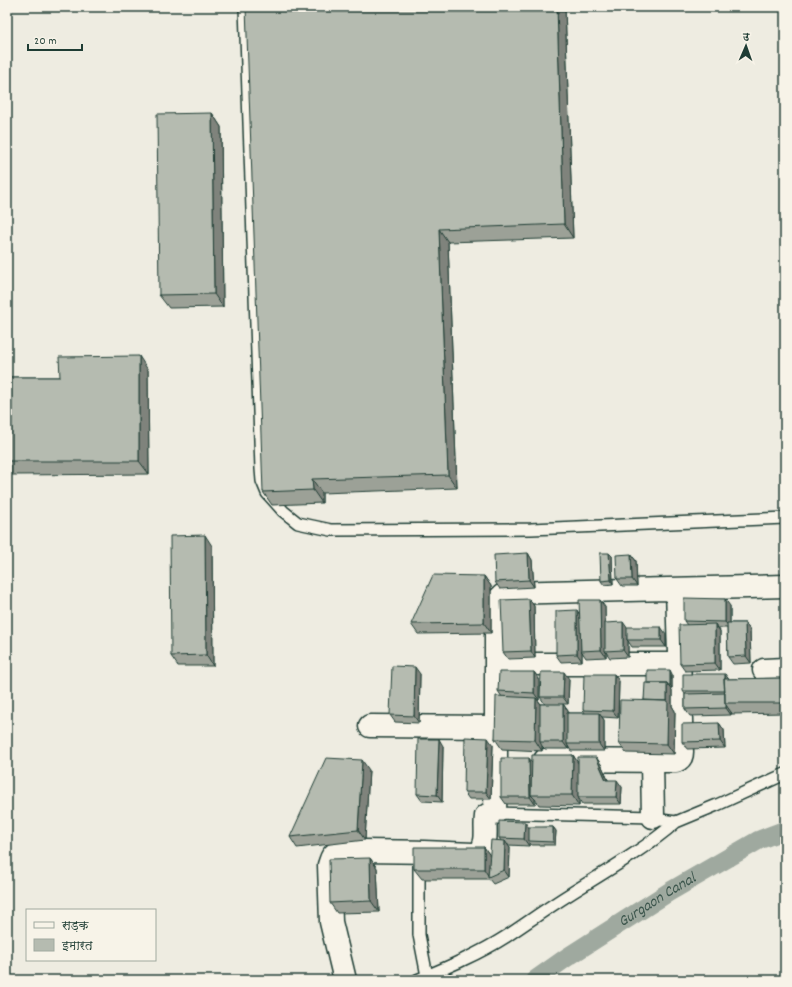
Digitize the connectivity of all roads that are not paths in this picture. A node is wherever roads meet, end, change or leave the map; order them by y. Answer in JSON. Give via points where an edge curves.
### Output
{"nodes":[{"id":1,"x":245,"y":7,"type":"edge"},
{"id":2,"x":785,"y":518,"type":"edge"},
{"id":3,"x":785,"y":586,"type":"edge"},
{"id":4,"x":677,"y":589,"type":"junction"},
{"id":5,"x":496,"y":664,"type":"junction"},
{"id":6,"x":679,"y":664,"type":"junction"},
{"id":7,"x":785,"y":669,"type":"edge"},
{"id":8,"x":764,"y":670,"type":"dead end"},
{"id":9,"x":370,"y":726,"type":"dead end"},
{"id":10,"x":496,"y":727,"type":"junction"},
{"id":11,"x":512,"y":759,"type":"junction"},
{"id":12,"x":652,"y":762,"type":"junction"},
{"id":13,"x":785,"y":774,"type":"edge"},
{"id":14,"x":495,"y":814,"type":"junction"},
{"id":15,"x":653,"y":818,"type":"junction"},
{"id":16,"x":676,"y":822,"type":"junction"},
{"id":17,"x":419,"y":852,"type":"junction"},
{"id":18,"x":422,"y":978,"type":"edge"},
{"id":19,"x":345,"y":980,"type":"edge"}],
"edges":[{"from":1,"to":2,"type":"lane","via":[[261,469],[267,493],[283,511],[298,523],[331,530],[531,529]]},
{"from":3,"to":4,"type":"street"},
{"from":4,"to":5,"type":"street","via":[[506,593],[499,597],[497,604]]},
{"from":4,"to":6,"type":"street"},
{"from":5,"to":6,"type":"street"},
{"from":5,"to":10,"type":"street"},
{"from":6,"to":12,"type":"street","via":[[682,756],[676,761]]},
{"from":7,"to":8,"type":"street"},
{"from":9,"to":10,"type":"street"},
{"from":10,"to":11,"type":"street"},
{"from":11,"to":12,"type":"street"},
{"from":11,"to":14,"type":"street"},
{"from":12,"to":15,"type":"street"},
{"from":13,"to":16,"type":"lane"},
{"from":14,"to":15,"type":"lane"},
{"from":14,"to":17,"type":"street","via":[[486,816],[486,838],[480,853]]},
{"from":15,"to":16,"type":"lane"},
{"from":16,"to":18,"type":"lane","via":[[616,865],[506,936],[468,958]]},
{"from":17,"to":18,"type":"lane"},
{"from":17,"to":19,"type":"street","via":[[342,851],[331,857],[331,922]]}]}
